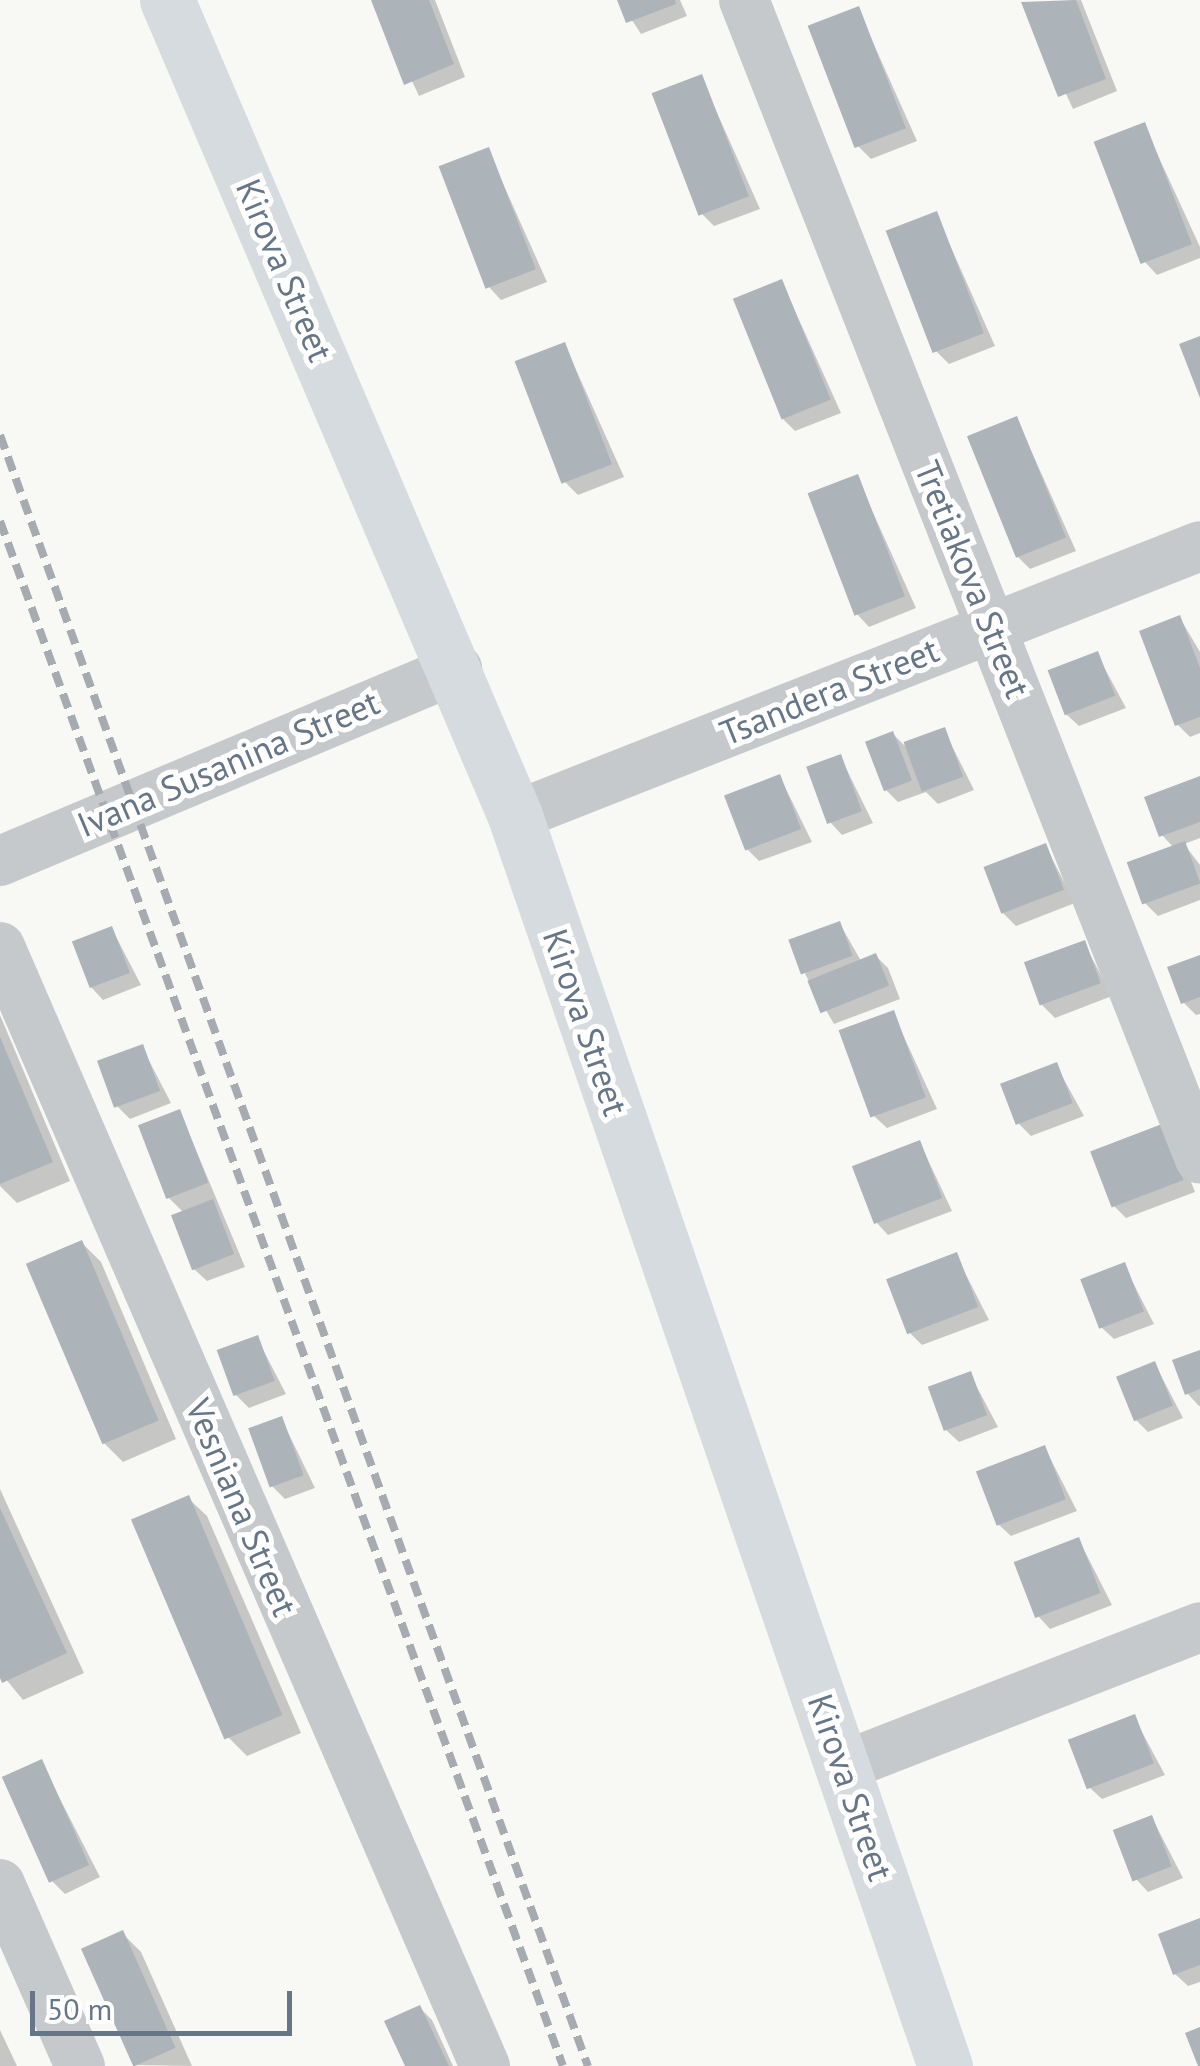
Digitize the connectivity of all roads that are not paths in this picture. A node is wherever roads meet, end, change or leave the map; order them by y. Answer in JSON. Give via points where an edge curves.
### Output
{"nodes":[{"id":1,"x":168,"y":0,"type":"edge"},
{"id":2,"x":744,"y":0,"type":"edge"},
{"id":3,"x":1200,"y":546,"type":"edge"},
{"id":4,"x":992,"y":626,"type":"junction"},
{"id":5,"x":457,"y":669,"type":"junction"},
{"id":6,"x":515,"y":816,"type":"junction"},
{"id":7,"x":0,"y":861,"type":"edge"},
{"id":8,"x":0,"y":947,"type":"edge"},
{"id":9,"x":1200,"y":1159,"type":"edge"},
{"id":10,"x":1200,"y":1627,"type":"edge"},
{"id":11,"x":844,"y":1766,"type":"junction"},
{"id":12,"x":0,"y":1884,"type":"edge"},
{"id":13,"x":80,"y":2066,"type":"edge"},
{"id":14,"x":484,"y":2066,"type":"edge"},
{"id":15,"x":946,"y":2066,"type":"edge"}],
"edges":[{"from":1,"to":5,"type":"main road","name":"Kirova Street"},
{"from":2,"to":4,"type":"street","name":"Tretiakova Street"},
{"from":3,"to":4,"type":"street","name":"Tsandera Street"},
{"from":4,"to":6,"type":"street","name":"Tsandera Street"},
{"from":4,"to":9,"type":"street","name":"Tretiakova Street"},
{"from":5,"to":6,"type":"main road","name":"Kirova Street"},
{"from":5,"to":7,"type":"street","name":"Ivana Susanina Street"},
{"from":6,"to":11,"type":"main road","name":"Kirova Street"},
{"from":8,"to":14,"type":"street","name":"Vesniana Street"},
{"from":10,"to":11,"type":"street"},
{"from":11,"to":15,"type":"main road","name":"Kirova Street"},
{"from":12,"to":13,"type":"street"}]}
